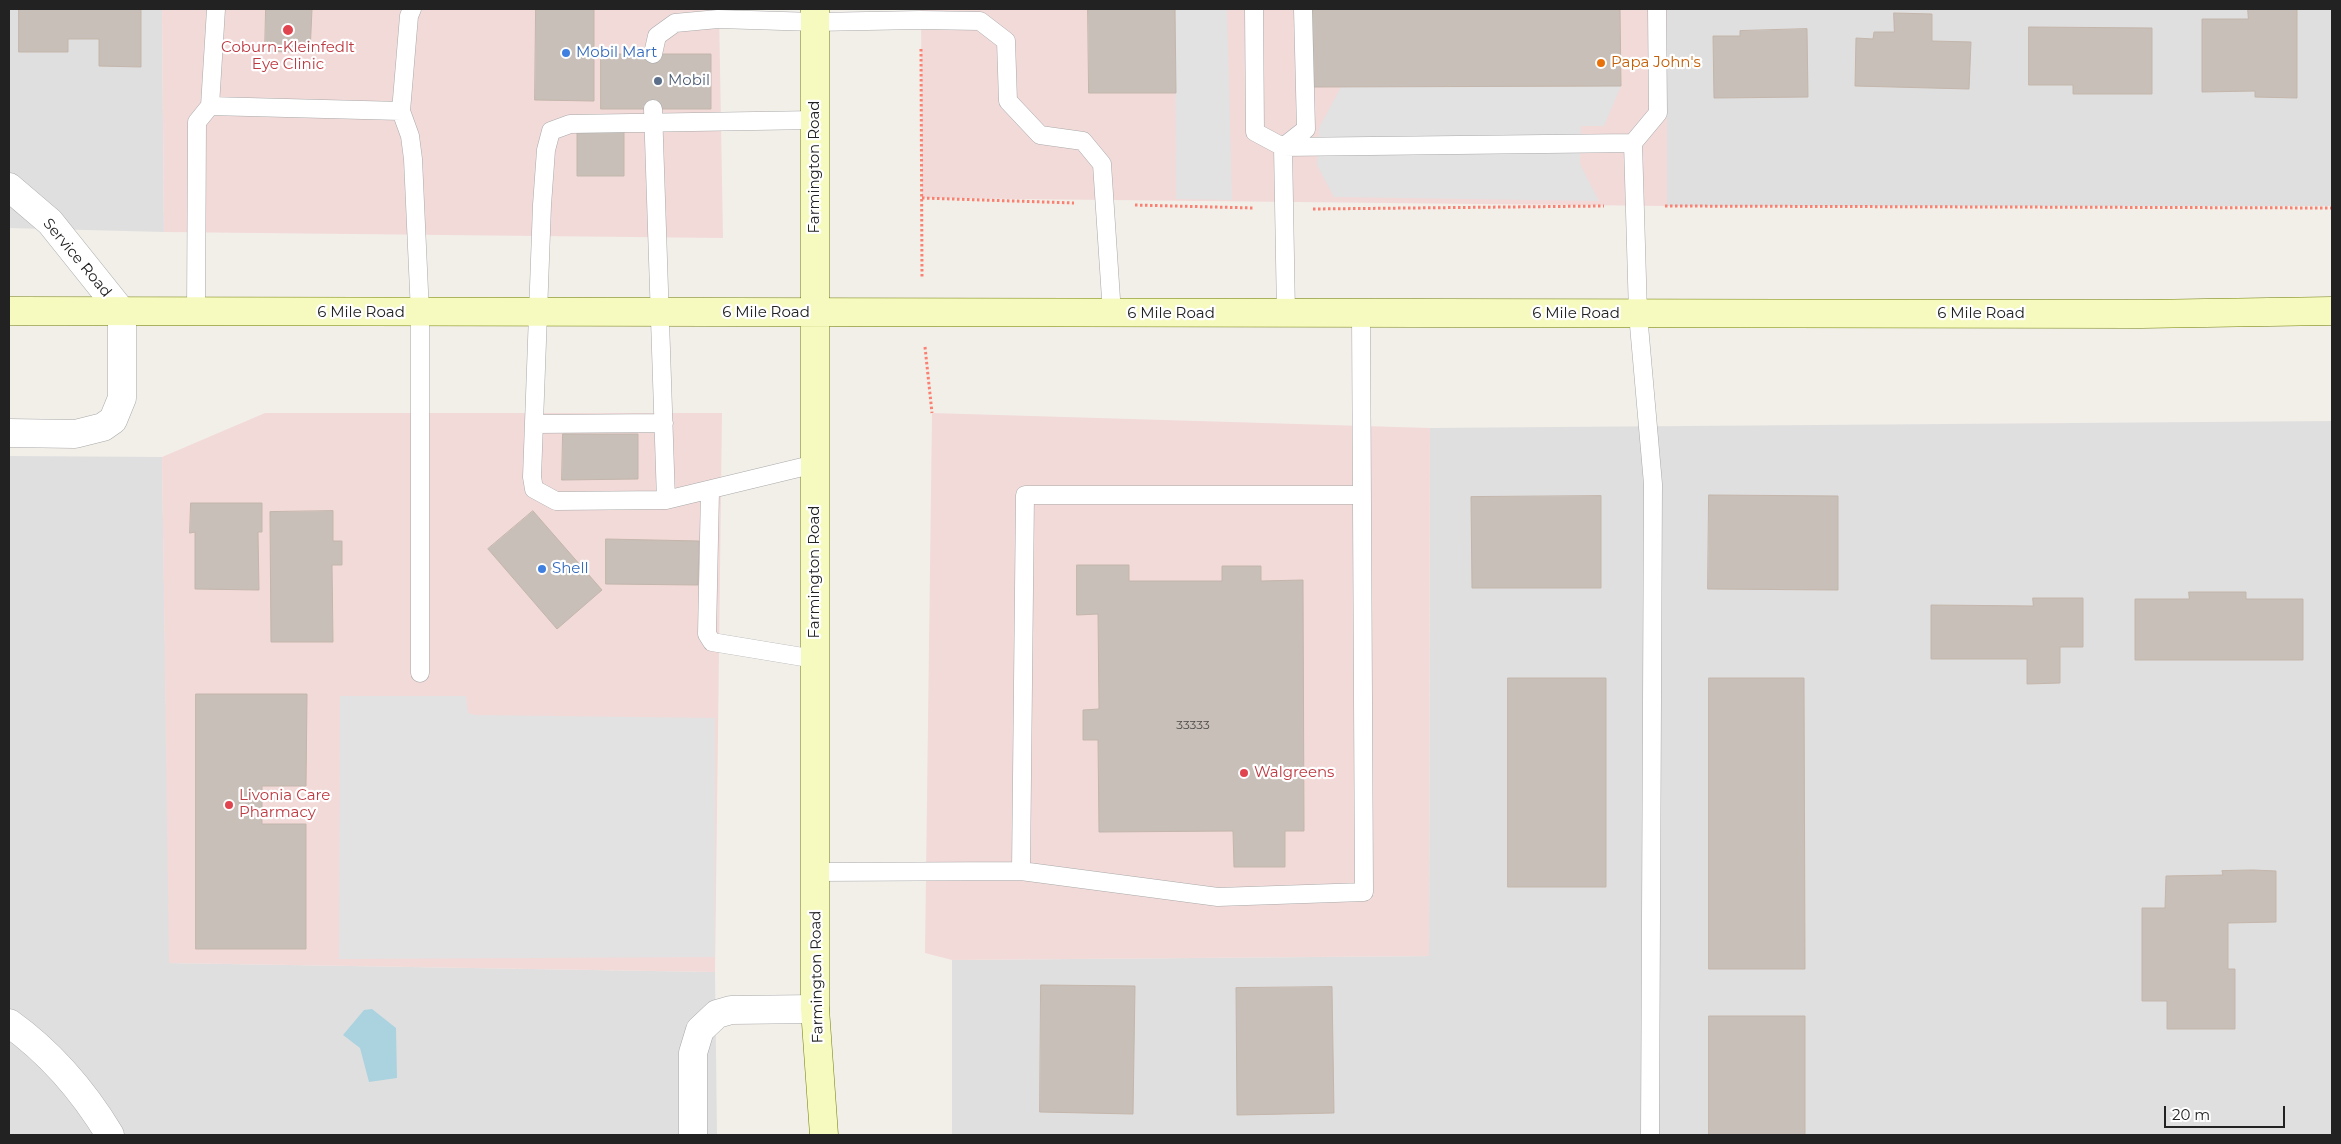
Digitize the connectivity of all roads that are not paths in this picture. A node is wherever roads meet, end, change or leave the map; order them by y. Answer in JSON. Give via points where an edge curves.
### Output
{"nodes":[{"id":1,"x":216,"y":9,"type":"edge"},
{"id":2,"x":412,"y":9,"type":"edge"},
{"id":3,"x":1254,"y":9,"type":"edge"},
{"id":4,"x":1304,"y":9,"type":"edge"},
{"id":5,"x":1657,"y":9,"type":"edge"},
{"id":6,"x":816,"y":15,"type":"edge"},
{"id":7,"x":653,"y":54,"type":"dead end"},
{"id":8,"x":210,"y":106,"type":"junction"},
{"id":9,"x":401,"y":111,"type":"junction"},
{"id":10,"x":653,"y":116,"type":"junction"},
{"id":11,"x":816,"y":120,"type":"junction"},
{"id":12,"x":1633,"y":144,"type":"junction"},
{"id":13,"x":1283,"y":147,"type":"junction"},
{"id":14,"x":9,"y":187,"type":"edge"},
{"id":15,"x":9,"y":311,"type":"edge"},
{"id":16,"x":2332,"y":311,"type":"edge"},
{"id":17,"x":122,"y":312,"type":"junction"},
{"id":18,"x":196,"y":312,"type":"junction"},
{"id":19,"x":420,"y":313,"type":"junction"},
{"id":20,"x":539,"y":313,"type":"junction"},
{"id":21,"x":661,"y":313,"type":"junction"},
{"id":22,"x":815,"y":313,"type":"junction"},
{"id":23,"x":1112,"y":314,"type":"junction"},
{"id":24,"x":1286,"y":314,"type":"junction"},
{"id":25,"x":1361,"y":314,"type":"junction"},
{"id":26,"x":1638,"y":314,"type":"junction"},
{"id":27,"x":664,"y":423,"type":"junction"},
{"id":28,"x":535,"y":424,"type":"junction"},
{"id":29,"x":9,"y":433,"type":"edge"},
{"id":30,"x":815,"y":464,"type":"junction"},
{"id":31,"x":710,"y":491,"type":"junction"},
{"id":32,"x":1362,"y":495,"type":"junction"},
{"id":33,"x":666,"y":500,"type":"junction"},
{"id":34,"x":815,"y":659,"type":"junction"},
{"id":35,"x":420,"y":673,"type":"dead end"},
{"id":36,"x":1021,"y":871,"type":"junction"},
{"id":37,"x":815,"y":872,"type":"junction"},
{"id":38,"x":815,"y":1009,"type":"junction"},
{"id":39,"x":9,"y":1023,"type":"edge"},
{"id":40,"x":110,"y":1135,"type":"edge"},
{"id":41,"x":693,"y":1135,"type":"edge"},
{"id":42,"x":824,"y":1135,"type":"edge"},
{"id":43,"x":1650,"y":1135,"type":"edge"}],
"edges":[{"from":1,"to":8,"type":"lane"},
{"from":2,"to":9,"type":"lane"},
{"from":3,"to":13,"type":"lane","via":[[1255,132]]},
{"from":4,"to":13,"type":"lane","via":[[1306,129]]},
{"from":5,"to":12,"type":"lane","via":[[1658,114]]},
{"from":6,"to":7,"type":"lane","via":[[675,24],[658,36]]},
{"from":6,"to":11,"type":"main road","name":"Farmington Road"},
{"from":6,"to":23,"type":"lane","via":[[980,21],[1006,41],[1008,101],[1040,136],[1083,141],[1102,164]]},
{"from":8,"to":9,"type":"lane"},
{"from":8,"to":18,"type":"lane","via":[[197,122]]},
{"from":9,"to":19,"type":"lane","via":[[410,136],[413,158]]},
{"from":10,"to":11,"type":"lane"},
{"from":10,"to":20,"type":"lane","via":[[570,124],[551,131],[546,150],[542,205]]},
{"from":10,"to":21,"type":"lane"},
{"from":11,"to":22,"type":"main road","name":"Farmington Road"},
{"from":12,"to":13,"type":"lane"},
{"from":12,"to":26,"type":"lane"},
{"from":13,"to":24,"type":"lane"},
{"from":14,"to":17,"type":"street","name":"Service Road","via":[[50,222]]},
{"from":15,"to":17,"type":"main road","name":"6 Mile Road"},
{"from":16,"to":26,"type":"main road","name":"6 Mile Road"},
{"from":17,"to":18,"type":"main road","name":"6 Mile Road"},
{"from":17,"to":29,"type":"street","via":[[122,398],[113,420],[103,427],[75,434]]},
{"from":18,"to":19,"type":"main road","name":"6 Mile Road"},
{"from":19,"to":20,"type":"main road","name":"6 Mile Road"},
{"from":19,"to":35,"type":"lane"},
{"from":20,"to":21,"type":"main road","name":"6 Mile Road"},
{"from":20,"to":28,"type":"lane"},
{"from":21,"to":22,"type":"main road","name":"6 Mile Road"},
{"from":21,"to":27,"type":"lane"},
{"from":22,"to":23,"type":"main road","name":"6 Mile Road"},
{"from":22,"to":30,"type":"main road","name":"Farmington Road"},
{"from":23,"to":24,"type":"main road","name":"6 Mile Road"},
{"from":24,"to":25,"type":"main road","name":"6 Mile Road"},
{"from":25,"to":26,"type":"main road","name":"6 Mile Road"},
{"from":25,"to":32,"type":"lane"},
{"from":26,"to":43,"type":"lane","via":[[1653,484]]},
{"from":27,"to":28,"type":"lane"},
{"from":27,"to":33,"type":"lane"},
{"from":28,"to":33,"type":"lane","via":[[534,489],[556,501]]},
{"from":30,"to":31,"type":"lane"},
{"from":30,"to":34,"type":"main road","name":"Farmington Road"},
{"from":31,"to":33,"type":"lane"},
{"from":31,"to":34,"type":"lane","via":[[707,634],[712,642]]},
{"from":32,"to":36,"type":"lane","via":[[1024,495]]},
{"from":32,"to":36,"type":"lane","via":[[1364,892],[1218,897]]},
{"from":34,"to":37,"type":"main road","name":"Farmington Road"},
{"from":36,"to":37,"type":"lane"},
{"from":37,"to":38,"type":"main road","name":"Farmington Road"},
{"from":38,"to":41,"type":"street","via":[[731,1010],[717,1014],[700,1030],[692,1053]]},
{"from":38,"to":42,"type":"main road","name":"Farmington Road"},
{"from":39,"to":40,"type":"street","via":[[49,1056],[80,1090]]}]}
